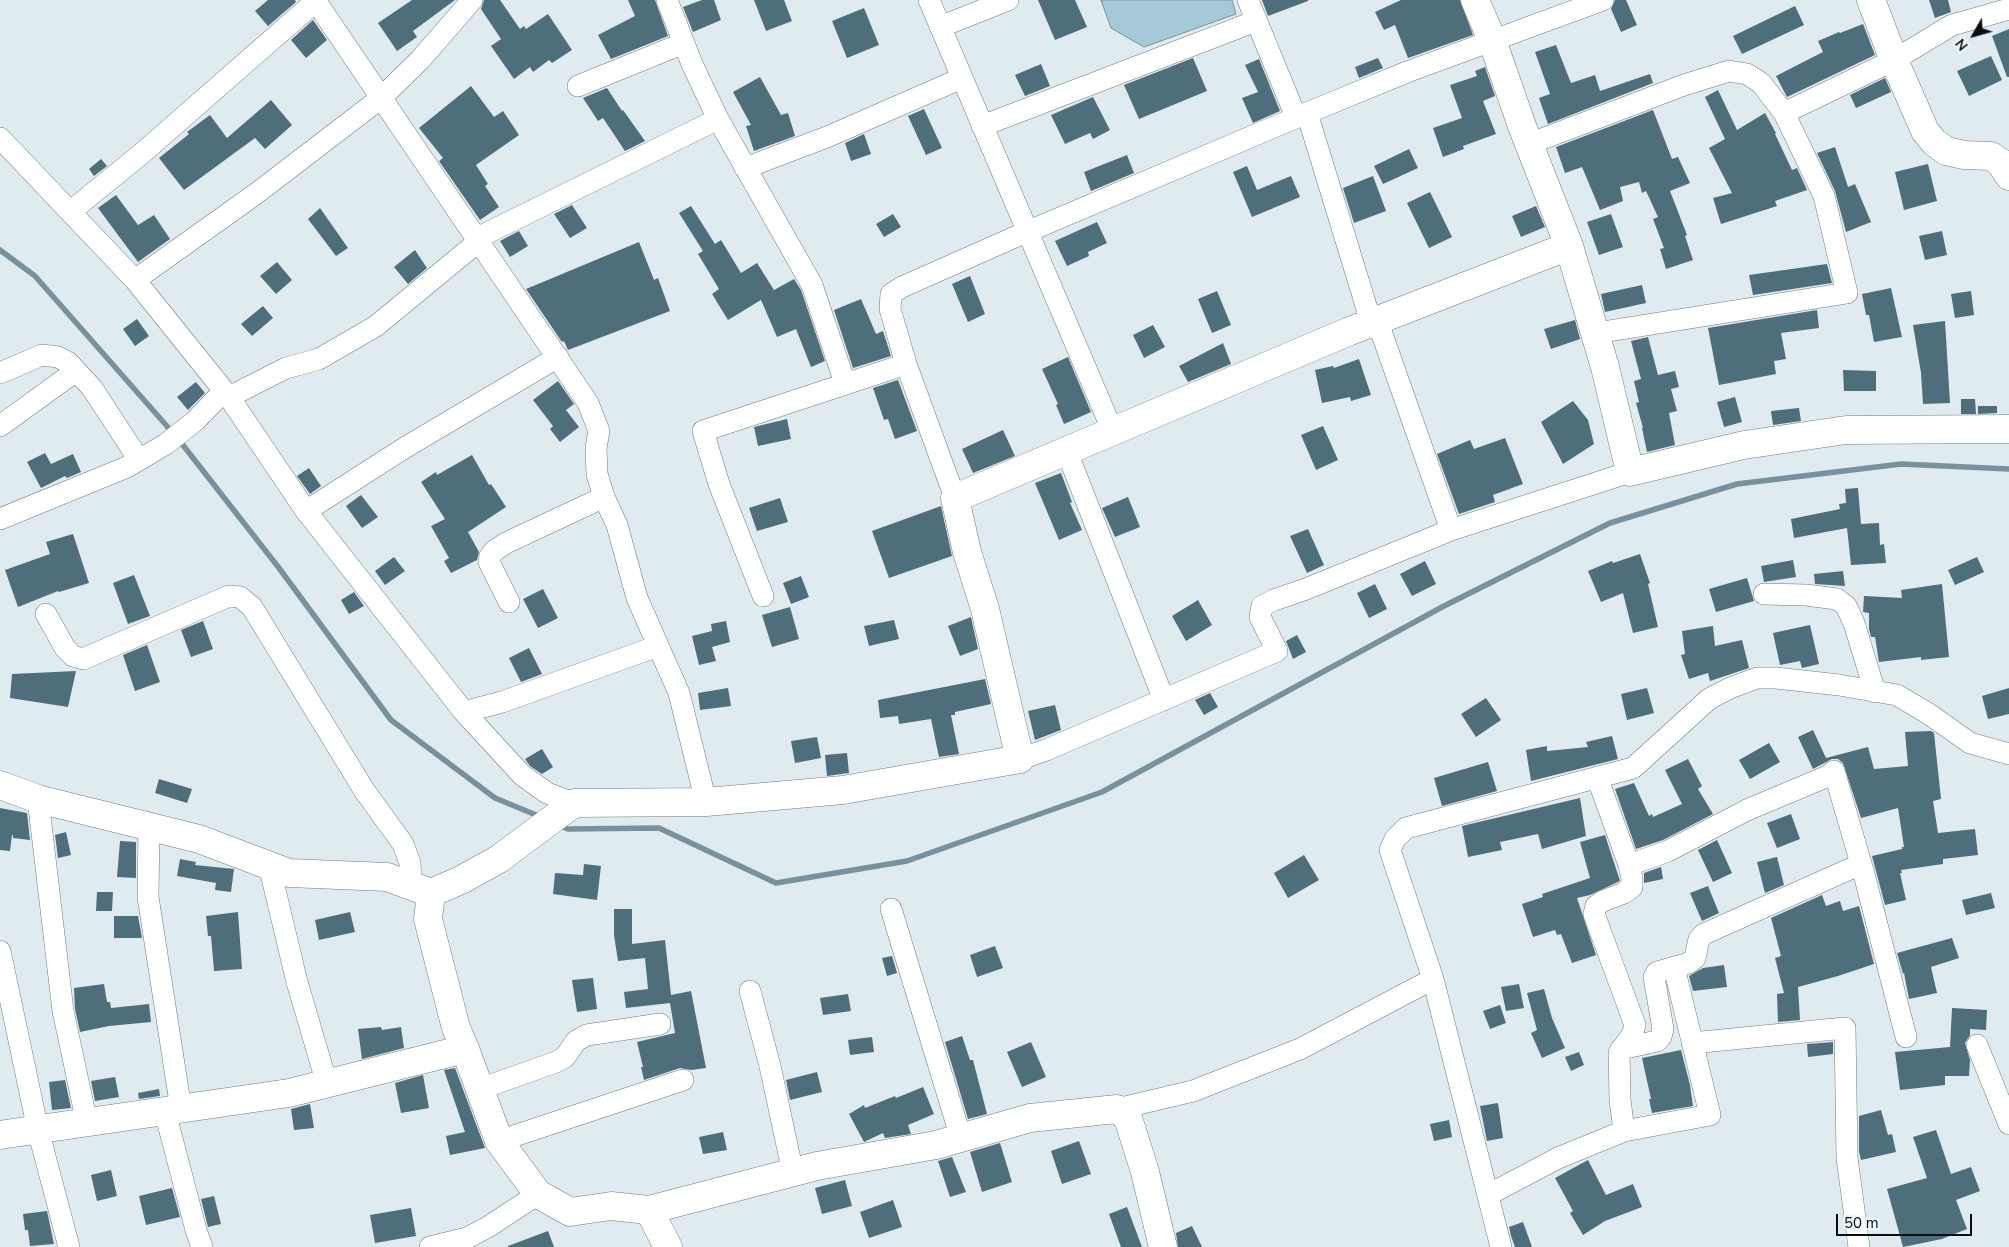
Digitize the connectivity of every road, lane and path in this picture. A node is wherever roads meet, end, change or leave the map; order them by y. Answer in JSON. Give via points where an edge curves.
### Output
{"nodes":[{"id":1,"x":472,"y":0,"type":"edge"},
{"id":2,"x":667,"y":0,"type":"edge"},
{"id":3,"x":929,"y":0,"type":"edge"},
{"id":4,"x":1008,"y":0,"type":"edge"},
{"id":5,"x":1248,"y":0,"type":"edge"},
{"id":6,"x":1475,"y":0,"type":"edge"},
{"id":7,"x":1603,"y":0,"type":"edge"},
{"id":8,"x":1871,"y":0,"type":"edge"},
{"id":9,"x":315,"y":1,"type":"edge"},
{"id":10,"x":2009,"y":9,"type":"edge"},
{"id":11,"x":1256,"y":21,"type":"junction"},
{"id":12,"x":940,"y":27,"type":"junction"},
{"id":13,"x":1492,"y":40,"type":"junction"},
{"id":14,"x":684,"y":43,"type":"junction"},
{"id":15,"x":1894,"y":60,"type":"junction"},
{"id":16,"x":962,"y":78,"type":"junction"},
{"id":17,"x":578,"y":86,"type":"dead end"},
{"id":18,"x":381,"y":98,"type":"junction"},
{"id":19,"x":1784,"y":113,"type":"junction"},
{"id":20,"x":1301,"y":115,"type":"junction"},
{"id":21,"x":718,"y":119,"type":"junction"},
{"id":22,"x":982,"y":126,"type":"junction"},
{"id":23,"x":0,"y":138,"type":"edge"},
{"id":24,"x":1529,"y":144,"type":"junction"},
{"id":25,"x":746,"y":168,"type":"junction"},
{"id":26,"x":2009,"y":176,"type":"edge"},
{"id":27,"x":71,"y":211,"type":"junction"},
{"id":28,"x":1027,"y":231,"type":"junction"},
{"id":29,"x":478,"y":239,"type":"junction"},
{"id":30,"x":1569,"y":246,"type":"junction"},
{"id":31,"x":136,"y":280,"type":"junction"},
{"id":32,"x":1374,"y":321,"type":"junction"},
{"id":33,"x":1596,"y":333,"type":"junction"},
{"id":34,"x":558,"y":357,"type":"junction"},
{"id":35,"x":906,"y":364,"type":"junction"},
{"id":36,"x":76,"y":371,"type":"junction"},
{"id":37,"x":0,"y":373,"type":"edge"},
{"id":38,"x":845,"y":384,"type":"junction"},
{"id":39,"x":227,"y":394,"type":"junction"},
{"id":40,"x":0,"y":426,"type":"edge"},
{"id":41,"x":2009,"y":429,"type":"edge"},
{"id":42,"x":1113,"y":432,"type":"junction"},
{"id":43,"x":1067,"y":452,"type":"junction"},
{"id":44,"x":139,"y":460,"type":"junction"},
{"id":45,"x":1630,"y":472,"type":"junction"},
{"id":46,"x":604,"y":497,"type":"junction"},
{"id":47,"x":955,"y":498,"type":"junction"},
{"id":48,"x":306,"y":511,"type":"junction"},
{"id":49,"x":0,"y":519,"type":"edge"},
{"id":50,"x":1450,"y":530,"type":"junction"},
{"id":51,"x":1764,"y":594,"type":"dead end"},
{"id":52,"x":763,"y":596,"type":"dead end"},
{"id":53,"x":509,"y":602,"type":"dead end"},
{"id":54,"x":46,"y":614,"type":"dead end"},
{"id":55,"x":658,"y":646,"type":"junction"},
{"id":56,"x":1875,"y":692,"type":"junction"},
{"id":57,"x":1164,"y":700,"type":"junction"},
{"id":58,"x":464,"y":712,"type":"junction"},
{"id":59,"x":2009,"y":754,"type":"edge"},
{"id":60,"x":1020,"y":758,"type":"junction"},
{"id":61,"x":1598,"y":777,"type":"junction"},
{"id":62,"x":0,"y":785,"type":"edge"},
{"id":63,"x":38,"y":799,"type":"junction"},
{"id":64,"x":706,"y":802,"type":"junction"},
{"id":65,"x":574,"y":803,"type":"junction"},
{"id":66,"x":149,"y":827,"type":"junction"},
{"id":67,"x":1861,"y":864,"type":"junction"},
{"id":68,"x":269,"y":865,"type":"junction"},
{"id":69,"x":1630,"y":866,"type":"junction"},
{"id":70,"x":421,"y":889,"type":"junction"},
{"id":71,"x":891,"y":909,"type":"dead end"},
{"id":72,"x":0,"y":951,"type":"edge"},
{"id":73,"x":1674,"y":967,"type":"junction"},
{"id":74,"x":1433,"y":979,"type":"junction"},
{"id":75,"x":750,"y":991,"type":"dead end"},
{"id":76,"x":660,"y":1024,"type":"dead end"},
{"id":77,"x":1906,"y":1037,"type":"dead end"},
{"id":78,"x":1692,"y":1043,"type":"junction"},
{"id":79,"x":1977,"y":1044,"type":"dead end"},
{"id":80,"x":465,"y":1049,"type":"junction"},
{"id":81,"x":1621,"y":1049,"type":"junction"},
{"id":82,"x":684,"y":1080,"type":"dead end"},
{"id":83,"x":327,"y":1084,"type":"junction"},
{"id":84,"x":480,"y":1089,"type":"junction"},
{"id":85,"x":1117,"y":1109,"type":"junction"},
{"id":86,"x":173,"y":1110,"type":"junction"},
{"id":87,"x":87,"y":1123,"type":"junction"},
{"id":88,"x":2009,"y":1124,"type":"edge"},
{"id":89,"x":38,"y":1130,"type":"junction"},
{"id":90,"x":1624,"y":1131,"type":"junction"},
{"id":91,"x":0,"y":1135,"type":"edge"},
{"id":92,"x":961,"y":1138,"type":"junction"},
{"id":93,"x":498,"y":1141,"type":"junction"},
{"id":94,"x":793,"y":1173,"type":"junction"},
{"id":95,"x":538,"y":1194,"type":"junction"},
{"id":96,"x":1488,"y":1195,"type":"junction"},
{"id":97,"x":649,"y":1210,"type":"junction"},
{"id":98,"x":468,"y":1242,"type":"edge"},
{"id":99,"x":69,"y":1247,"type":"edge"},
{"id":100,"x":202,"y":1247,"type":"edge"},
{"id":101,"x":430,"y":1247,"type":"edge"},
{"id":102,"x":668,"y":1247,"type":"edge"},
{"id":103,"x":1163,"y":1247,"type":"edge"},
{"id":104,"x":1501,"y":1247,"type":"edge"},
{"id":105,"x":1859,"y":1247,"type":"edge"}],
"edges":[{"from":1,"to":18,"type":"street","via":[[420,60]]},
{"from":2,"to":14,"type":"street"},
{"from":3,"to":12,"type":"street"},
{"from":4,"to":12,"type":"street"},
{"from":5,"to":11,"type":"street"},
{"from":6,"to":13,"type":"street"},
{"from":7,"to":13,"type":"street"},
{"from":8,"to":15,"type":"street"},
{"from":9,"to":18,"type":"street"},
{"from":9,"to":27,"type":"street","via":[[140,155]]},
{"from":10,"to":15,"type":"street","via":[[1952,25]]},
{"from":11,"to":20,"type":"street"},
{"from":11,"to":22,"type":"street"},
{"from":12,"to":16,"type":"street"},
{"from":13,"to":20,"type":"street"},
{"from":13,"to":24,"type":"street"},
{"from":14,"to":17,"type":"street"},
{"from":14,"to":21,"type":"street"},
{"from":15,"to":19,"type":"street"},
{"from":15,"to":26,"type":"street","via":[[1925,131],[1934,142],[1946,151],[1991,156],[2000,162]]},
{"from":16,"to":22,"type":"street"},
{"from":16,"to":25,"type":"street"},
{"from":18,"to":29,"type":"street"},
{"from":18,"to":31,"type":"street"},
{"from":19,"to":24,"type":"street","via":[[1761,83],[1747,74],[1729,71]]},
{"from":19,"to":33,"type":"street","via":[[1824,196],[1847,293]]},
{"from":20,"to":28,"type":"street"},
{"from":20,"to":32,"type":"street"},
{"from":21,"to":25,"type":"street"},
{"from":21,"to":29,"type":"street"},
{"from":22,"to":28,"type":"street"},
{"from":23,"to":27,"type":"street"},
{"from":24,"to":30,"type":"street"},
{"from":25,"to":38,"type":"street","via":[[812,285]]},
{"from":27,"to":31,"type":"street"},
{"from":28,"to":35,"type":"street","via":[[891,294],[890,309]]},
{"from":28,"to":42,"type":"street"},
{"from":29,"to":34,"type":"street"},
{"from":29,"to":39,"type":"street","via":[[376,326],[319,359],[286,368]]},
{"from":30,"to":32,"type":"street"},
{"from":30,"to":33,"type":"street"},
{"from":31,"to":39,"type":"street"},
{"from":32,"to":42,"type":"street"},
{"from":32,"to":50,"type":"street"},
{"from":33,"to":45,"type":"street"},
{"from":34,"to":46,"type":"street","via":[[588,403],[599,431],[597,474]]},
{"from":34,"to":48,"type":"street"},
{"from":35,"to":38,"type":"street"},
{"from":35,"to":47,"type":"street"},
{"from":36,"to":37,"type":"street","via":[[58,357],[42,355]]},
{"from":36,"to":40,"type":"street"},
{"from":36,"to":44,"type":"street","via":[[92,388]]},
{"from":38,"to":52,"type":"street","via":[[703,431],[719,484]]},
{"from":39,"to":44,"type":"street","via":[[166,444]]},
{"from":39,"to":48,"type":"street"},
{"from":41,"to":45,"type":"street","via":[[1846,430],[1744,445]]},
{"from":42,"to":43,"type":"street"},
{"from":43,"to":47,"type":"street"},
{"from":43,"to":57,"type":"street"},
{"from":44,"to":49,"type":"street"},
{"from":45,"to":50,"type":"street"},
{"from":46,"to":53,"type":"street","via":[[494,551],[489,562]]},
{"from":46,"to":55,"type":"street","via":[[617,525],[637,598]]},
{"from":47,"to":60,"type":"street"},
{"from":48,"to":58,"type":"street"},
{"from":50,"to":57,"type":"street","via":[[1262,606],[1260,617],[1277,651]]},
{"from":51,"to":56,"type":"street","via":[[1836,599],[1846,606]]},
{"from":54,"to":70,"type":"street","via":[[64,648],[83,659],[229,596],[240,597],[252,607],[359,782],[403,844]]},
{"from":55,"to":58,"type":"street","via":[[502,702]]},
{"from":55,"to":64,"type":"street","via":[[679,693]]},
{"from":56,"to":59,"type":"street","via":[[1897,695],[1970,743]]},
{"from":56,"to":61,"type":"street","via":[[1830,684],[1756,678],[1709,699],[1633,768]]},
{"from":57,"to":60,"type":"street"},
{"from":58,"to":65,"type":"street","via":[[522,775],[547,793]]},
{"from":60,"to":64,"type":"street","via":[[843,790]]},
{"from":61,"to":69,"type":"street"},
{"from":61,"to":74,"type":"street","via":[[1406,828],[1395,839],[1390,850]]},
{"from":62,"to":63,"type":"street"},
{"from":63,"to":66,"type":"street"},
{"from":63,"to":87,"type":"street","via":[[63,1011]]},
{"from":64,"to":65,"type":"street"},
{"from":65,"to":70,"type":"street","via":[[499,859],[461,880]]},
{"from":66,"to":68,"type":"street","via":[[199,839]]},
{"from":66,"to":86,"type":"street","via":[[148,897]]},
{"from":67,"to":69,"type":"street","via":[[1834,771]]},
{"from":67,"to":73,"type":"street","via":[[1704,934],[1699,940],[1695,958]]},
{"from":67,"to":77,"type":"street"},
{"from":68,"to":70,"type":"street","via":[[288,873],[387,877]]},
{"from":68,"to":83,"type":"street","via":[[297,982]]},
{"from":69,"to":81,"type":"street","via":[[1632,887],[1596,906],[1594,914],[1635,1025]]},
{"from":70,"to":80,"type":"street","via":[[456,1028]]},
{"from":71,"to":92,"type":"street"},
{"from":72,"to":89,"type":"street"},
{"from":73,"to":78,"type":"street"},
{"from":73,"to":81,"type":"street","via":[[1657,972],[1654,977],[1661,1037],[1657,1041]]},
{"from":74,"to":85,"type":"street","via":[[1300,1049],[1193,1091]]},
{"from":74,"to":96,"type":"street"},
{"from":75,"to":94,"type":"street"},
{"from":76,"to":84,"type":"street","via":[[587,1035],[576,1041],[556,1062]]},
{"from":78,"to":90,"type":"street","via":[[1710,1115]]},
{"from":78,"to":105,"type":"street","via":[[1845,1028],[1848,1158]]},
{"from":79,"to":88,"type":"street"},
{"from":80,"to":83,"type":"street"},
{"from":80,"to":84,"type":"street"},
{"from":81,"to":90,"type":"street","via":[[1618,1060]]},
{"from":82,"to":93,"type":"street"},
{"from":83,"to":86,"type":"street","via":[[289,1093]]},
{"from":84,"to":93,"type":"street"},
{"from":85,"to":92,"type":"street","via":[[1030,1118]]},
{"from":85,"to":103,"type":"street","via":[[1128,1118]]},
{"from":86,"to":87,"type":"street"},
{"from":86,"to":100,"type":"street"},
{"from":87,"to":89,"type":"street"},
{"from":89,"to":91,"type":"street"},
{"from":89,"to":99,"type":"street"},
{"from":90,"to":96,"type":"street","via":[[1558,1158]]},
{"from":92,"to":94,"type":"street","via":[[936,1146]]},
{"from":93,"to":95,"type":"street"},
{"from":94,"to":97,"type":"street"},
{"from":95,"to":97,"type":"street","via":[[570,1212],[611,1206]]},
{"from":95,"to":98,"type":"street"},
{"from":96,"to":104,"type":"street"},
{"from":97,"to":102,"type":"street"},
{"from":98,"to":101,"type":"street"}]}
